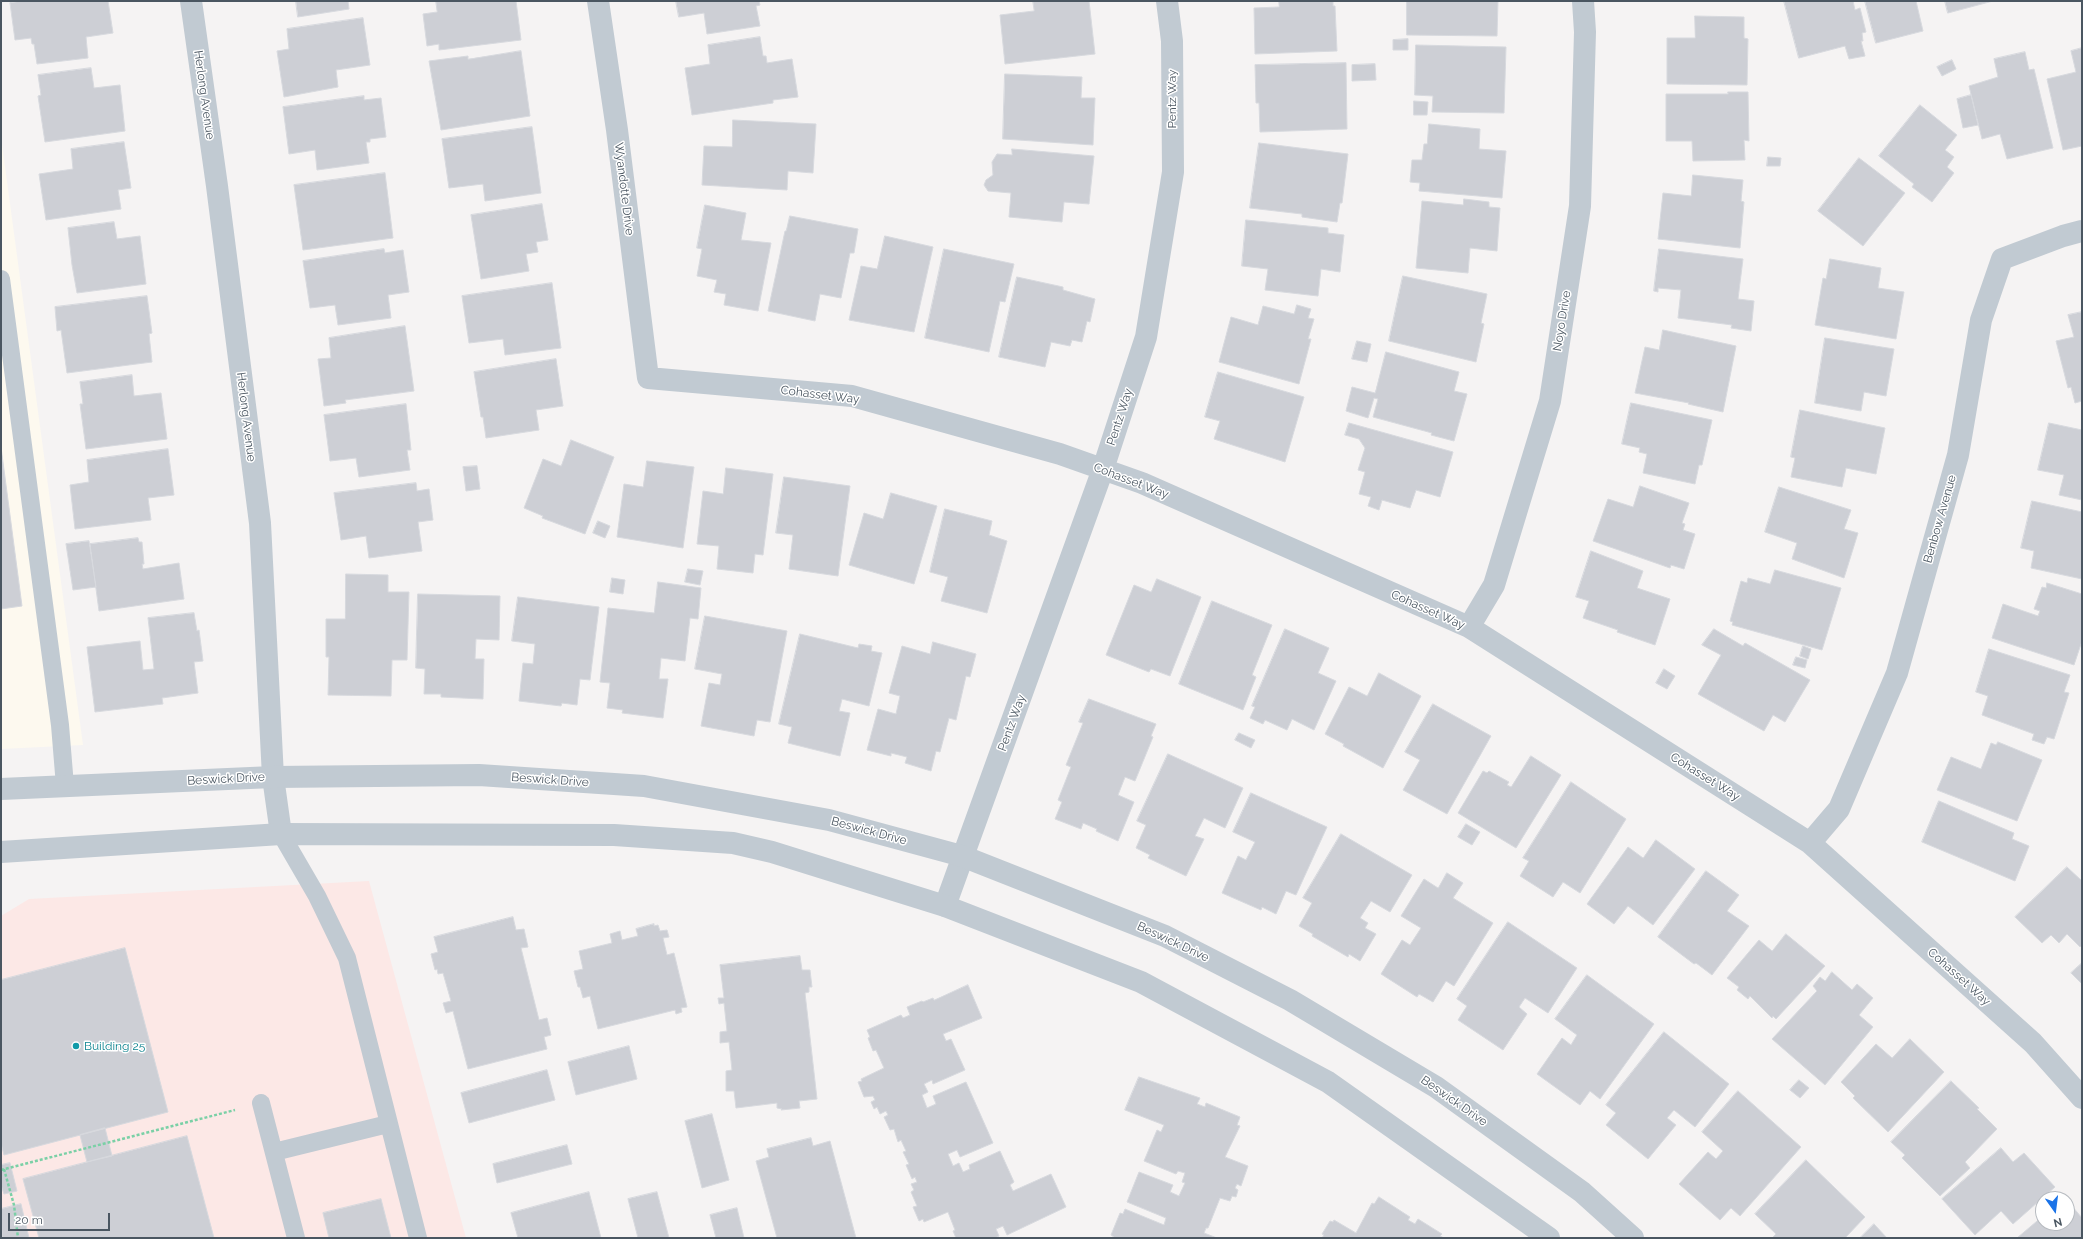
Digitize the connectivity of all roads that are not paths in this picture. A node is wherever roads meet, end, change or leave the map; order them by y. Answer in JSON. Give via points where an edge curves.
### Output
{"nodes":[{"id":1,"x":191,"y":1,"type":"edge"},
{"id":2,"x":598,"y":1,"type":"edge"},
{"id":3,"x":1167,"y":1,"type":"edge"},
{"id":4,"x":1583,"y":1,"type":"edge"},
{"id":5,"x":2082,"y":231,"type":"edge"},
{"id":6,"x":1,"y":279,"type":"edge"},
{"id":7,"x":648,"y":378,"type":"joint"},
{"id":8,"x":1103,"y":469,"type":"junction"},
{"id":9,"x":1469,"y":627,"type":"junction"},
{"id":10,"x":273,"y":777,"type":"junction"},
{"id":11,"x":65,"y":786,"type":"junction"},
{"id":12,"x":1,"y":789,"type":"edge"},
{"id":13,"x":281,"y":834,"type":"junction"},
{"id":14,"x":1810,"y":843,"type":"junction"},
{"id":15,"x":1,"y":852,"type":"edge"},
{"id":16,"x":962,"y":856,"type":"junction"},
{"id":17,"x":945,"y":906,"type":"junction"},
{"id":18,"x":2082,"y":1098,"type":"edge"},
{"id":19,"x":261,"y":1103,"type":"road end"},
{"id":20,"x":388,"y":1124,"type":"junction"},
{"id":21,"x":274,"y":1152,"type":"junction"},
{"id":22,"x":296,"y":1238,"type":"edge"},
{"id":23,"x":418,"y":1238,"type":"edge"},
{"id":24,"x":1549,"y":1238,"type":"edge"},
{"id":25,"x":1633,"y":1238,"type":"edge"}],
"edges":[{"from":1,"to":10,"type":"street","name":"Herlong Avenue","via":[[260,523]]},
{"from":2,"to":7,"type":"street","name":"Wyandotte Drive"},
{"from":3,"to":8,"type":"street","name":"Pentz Way","via":[[1172,41],[1173,172],[1146,337]]},
{"from":4,"to":9,"type":"street","name":"Noyo Drive","via":[[1585,32],[1580,206],[1550,400],[1494,585]]},
{"from":5,"to":14,"type":"street","name":"Benbow Avenue","via":[[2002,259],[1981,320],[1958,455],[1897,672],[1839,809]]},
{"from":6,"to":11,"type":"lane","via":[[60,725]]},
{"from":7,"to":8,"type":"street","name":"Cohasset Way","via":[[852,396],[1060,454]]},
{"from":8,"to":9,"type":"street","name":"Cohasset Way","via":[[1142,483]]},
{"from":8,"to":16,"type":"street","name":"Pentz Way","via":[[978,819]]},
{"from":9,"to":14,"type":"street","name":"Cohasset Way"},
{"from":10,"to":11,"type":"street","name":"Beswick Drive"},
{"from":10,"to":13,"type":"street","name":"Herlong Avenue"},
{"from":10,"to":16,"type":"street","name":"Beswick Drive","via":[[479,775],[644,786],[829,820]]},
{"from":11,"to":12,"type":"street","name":"Beswick Drive"},
{"from":13,"to":15,"type":"street"},
{"from":13,"to":17,"type":"street","via":[[614,835],[733,843],[772,852]]},
{"from":13,"to":20,"type":"lane","via":[[317,896],[346,958]]},
{"from":14,"to":18,"type":"street","name":"Cohasset Way","via":[[2033,1043]]},
{"from":16,"to":17,"type":"street","name":"Pentz Way"},
{"from":16,"to":25,"type":"street","name":"Beswick Drive","via":[[1165,936],[1290,1000],[1436,1087],[1582,1192]]},
{"from":17,"to":24,"type":"street","via":[[1141,982],[1328,1082]]},
{"from":19,"to":21,"type":"lane"},
{"from":20,"to":21,"type":"lane"},
{"from":20,"to":23,"type":"lane"},
{"from":21,"to":22,"type":"lane"}]}
